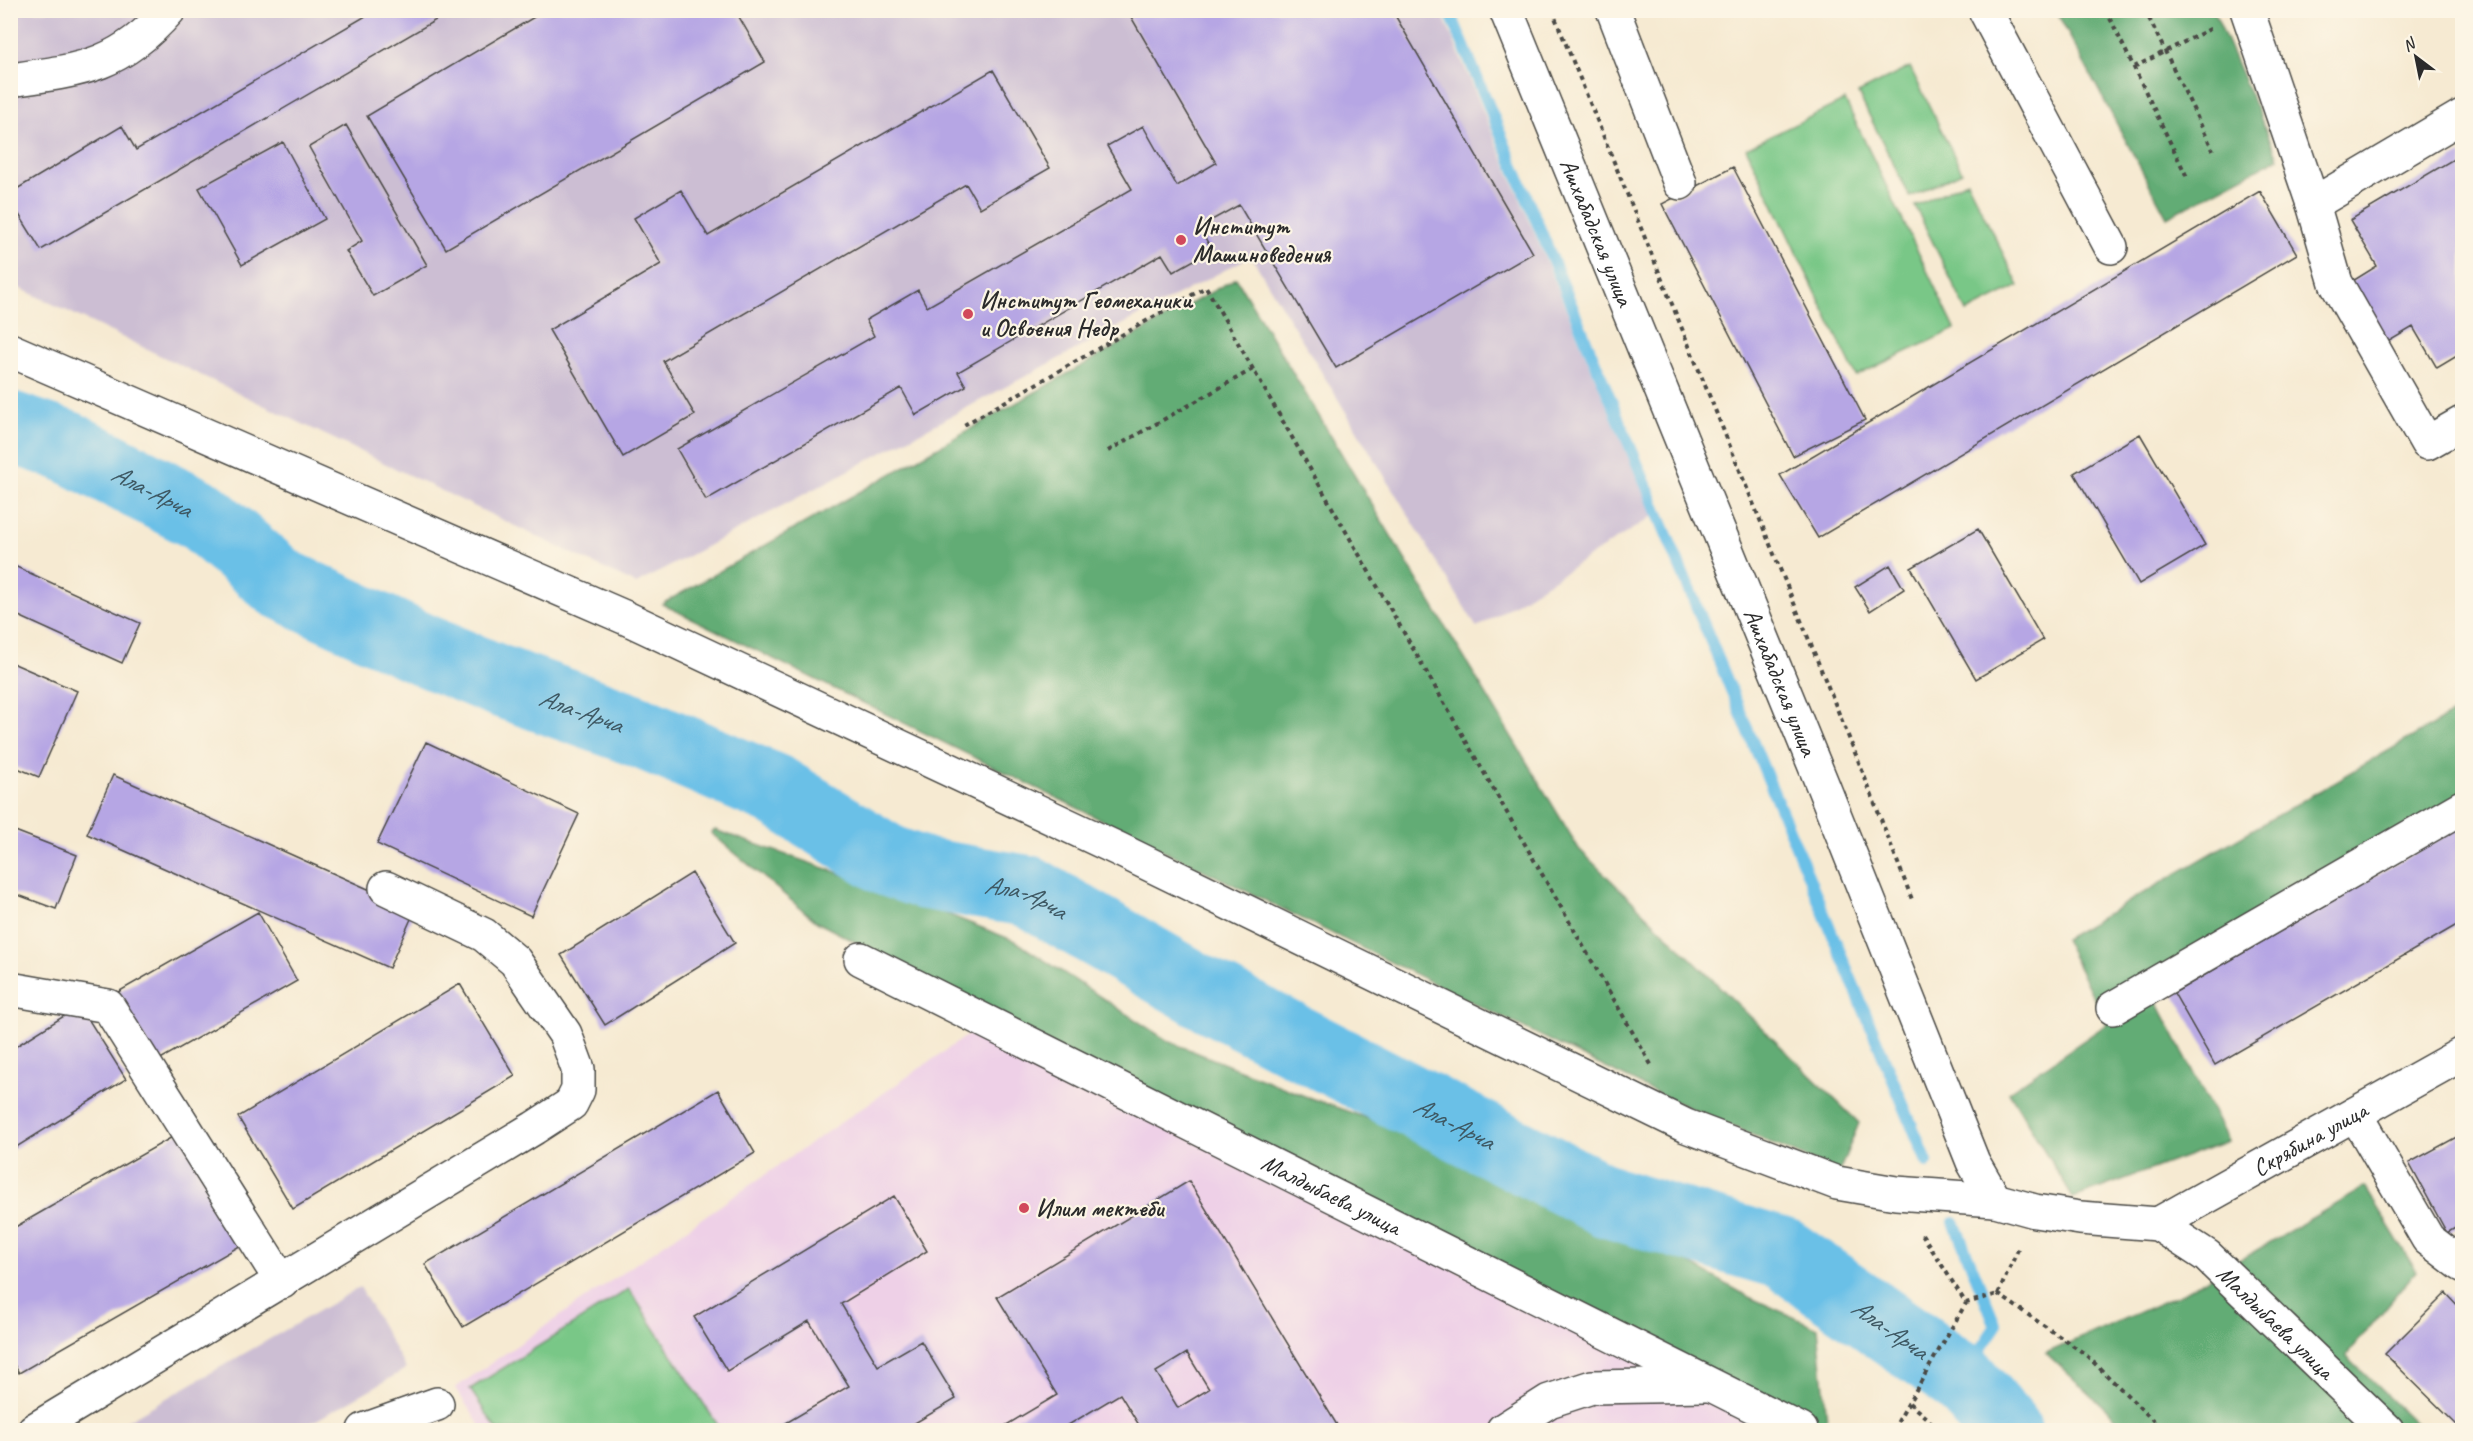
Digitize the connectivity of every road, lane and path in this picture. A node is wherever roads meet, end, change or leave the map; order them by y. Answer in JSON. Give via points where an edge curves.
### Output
{"nodes":[{"id":1,"x":169,"y":10,"type":"edge"},
{"id":2,"x":1506,"y":10,"type":"edge"},
{"id":3,"x":1613,"y":10,"type":"edge"},
{"id":4,"x":1985,"y":10,"type":"edge"},
{"id":5,"x":2106,"y":10,"type":"edge"},
{"id":6,"x":2145,"y":10,"type":"edge"},
{"id":7,"x":2247,"y":11,"type":"edge"},
{"id":8,"x":2165,"y":51,"type":"junction"},
{"id":9,"x":2134,"y":67,"type":"junction"},
{"id":10,"x":10,"y":80,"type":"edge"},
{"id":11,"x":2463,"y":116,"type":"edge"},
{"id":12,"x":2212,"y":150,"type":"dead end"},
{"id":13,"x":2187,"y":177,"type":"dead end"},
{"id":14,"x":1680,"y":183,"type":"dead end"},
{"id":15,"x":2313,"y":204,"type":"junction"},
{"id":16,"x":2111,"y":247,"type":"dead end"},
{"id":17,"x":10,"y":350,"type":"edge"},
{"id":18,"x":1252,"y":369,"type":"junction"},
{"id":19,"x":2463,"y":423,"type":"edge"},
{"id":20,"x":964,"y":425,"type":"dead end"},
{"id":21,"x":1108,"y":451,"type":"dead end"},
{"id":22,"x":2463,"y":807,"type":"edge"},
{"id":23,"x":386,"y":888,"type":"dead end"},
{"id":24,"x":861,"y":959,"type":"dead end"},
{"id":25,"x":10,"y":988,"type":"edge"},
{"id":26,"x":2113,"y":1008,"type":"dead end"},
{"id":27,"x":2463,"y":1054,"type":"edge"},
{"id":28,"x":1657,"y":1074,"type":"dead end"},
{"id":29,"x":2355,"y":1114,"type":"junction"},
{"id":30,"x":1896,"y":1193,"type":"junction"},
{"id":31,"x":1995,"y":1200,"type":"junction"},
{"id":32,"x":2035,"y":1211,"type":"junction"},
{"id":33,"x":2158,"y":1224,"type":"junction"},
{"id":34,"x":2463,"y":1265,"type":"edge"},
{"id":35,"x":282,"y":1282,"type":"junction"},
{"id":36,"x":1998,"y":1294,"type":"junction"},
{"id":37,"x":1966,"y":1303,"type":"junction"},
{"id":38,"x":1710,"y":1385,"type":"junction"},
{"id":39,"x":1909,"y":1403,"type":"junction"},
{"id":40,"x":437,"y":1404,"type":"dead end"},
{"id":41,"x":34,"y":1431,"type":"edge"},
{"id":42,"x":364,"y":1431,"type":"edge"},
{"id":43,"x":1503,"y":1431,"type":"edge"},
{"id":44,"x":1801,"y":1431,"type":"edge"},
{"id":45,"x":1893,"y":1431,"type":"edge"},
{"id":46,"x":1940,"y":1431,"type":"edge"},
{"id":47,"x":2163,"y":1431,"type":"edge"},
{"id":48,"x":2387,"y":1431,"type":"edge"}],
"edges":[{"from":1,"to":10,"type":"street","via":[[130,47],[94,65]]},
{"from":2,"to":31,"type":"street","name":"Ашхабадская улица","via":[[1973,1162]]},
{"from":3,"to":14,"type":"street"},
{"from":4,"to":16,"type":"street"},
{"from":5,"to":9,"type":"path"},
{"from":6,"to":8,"type":"path"},
{"from":7,"to":8,"type":"path"},
{"from":7,"to":15,"type":"street"},
{"from":8,"to":9,"type":"path"},
{"from":8,"to":12,"type":"path"},
{"from":9,"to":13,"type":"path"},
{"from":11,"to":15,"type":"street"},
{"from":15,"to":19,"type":"street","via":[[2336,283],[2427,443]]},
{"from":17,"to":30,"type":"street","via":[[624,617],[1118,849],[1686,1126],[1837,1183]]},
{"from":18,"to":20,"type":"path","via":[[1206,287]]},
{"from":18,"to":21,"type":"path"},
{"from":18,"to":28,"type":"path"},
{"from":22,"to":26,"type":"street"},
{"from":23,"to":35,"type":"street","via":[[484,935],[515,961],[565,1034],[578,1070],[578,1090],[571,1104],[534,1128]]},
{"from":24,"to":38,"type":"street","name":"Малдыбаева улица"},
{"from":25,"to":35,"type":"street","via":[[108,1006]]},
{"from":27,"to":29,"type":"street","name":"Скрябина улица"},
{"from":29,"to":33,"type":"street","name":"Скрябина улица"},
{"from":29,"to":34,"type":"street","via":[[2428,1239]]},
{"from":30,"to":31,"type":"street"},
{"from":30,"to":37,"type":"path"},
{"from":31,"to":32,"type":"street"},
{"from":32,"to":33,"type":"street"},
{"from":32,"to":36,"type":"path"},
{"from":33,"to":48,"type":"street","name":"Малдыбаева улица","via":[[2207,1256]]},
{"from":35,"to":41,"type":"street"},
{"from":36,"to":37,"type":"path"},
{"from":36,"to":47,"type":"path","via":[[2085,1354]]},
{"from":37,"to":39,"type":"path"},
{"from":38,"to":43,"type":"street","via":[[1592,1387],[1549,1401]]},
{"from":38,"to":44,"type":"street","name":"Малдыбаева улица"},
{"from":39,"to":45,"type":"path"},
{"from":39,"to":46,"type":"path"},
{"from":40,"to":42,"type":"street"}]}
